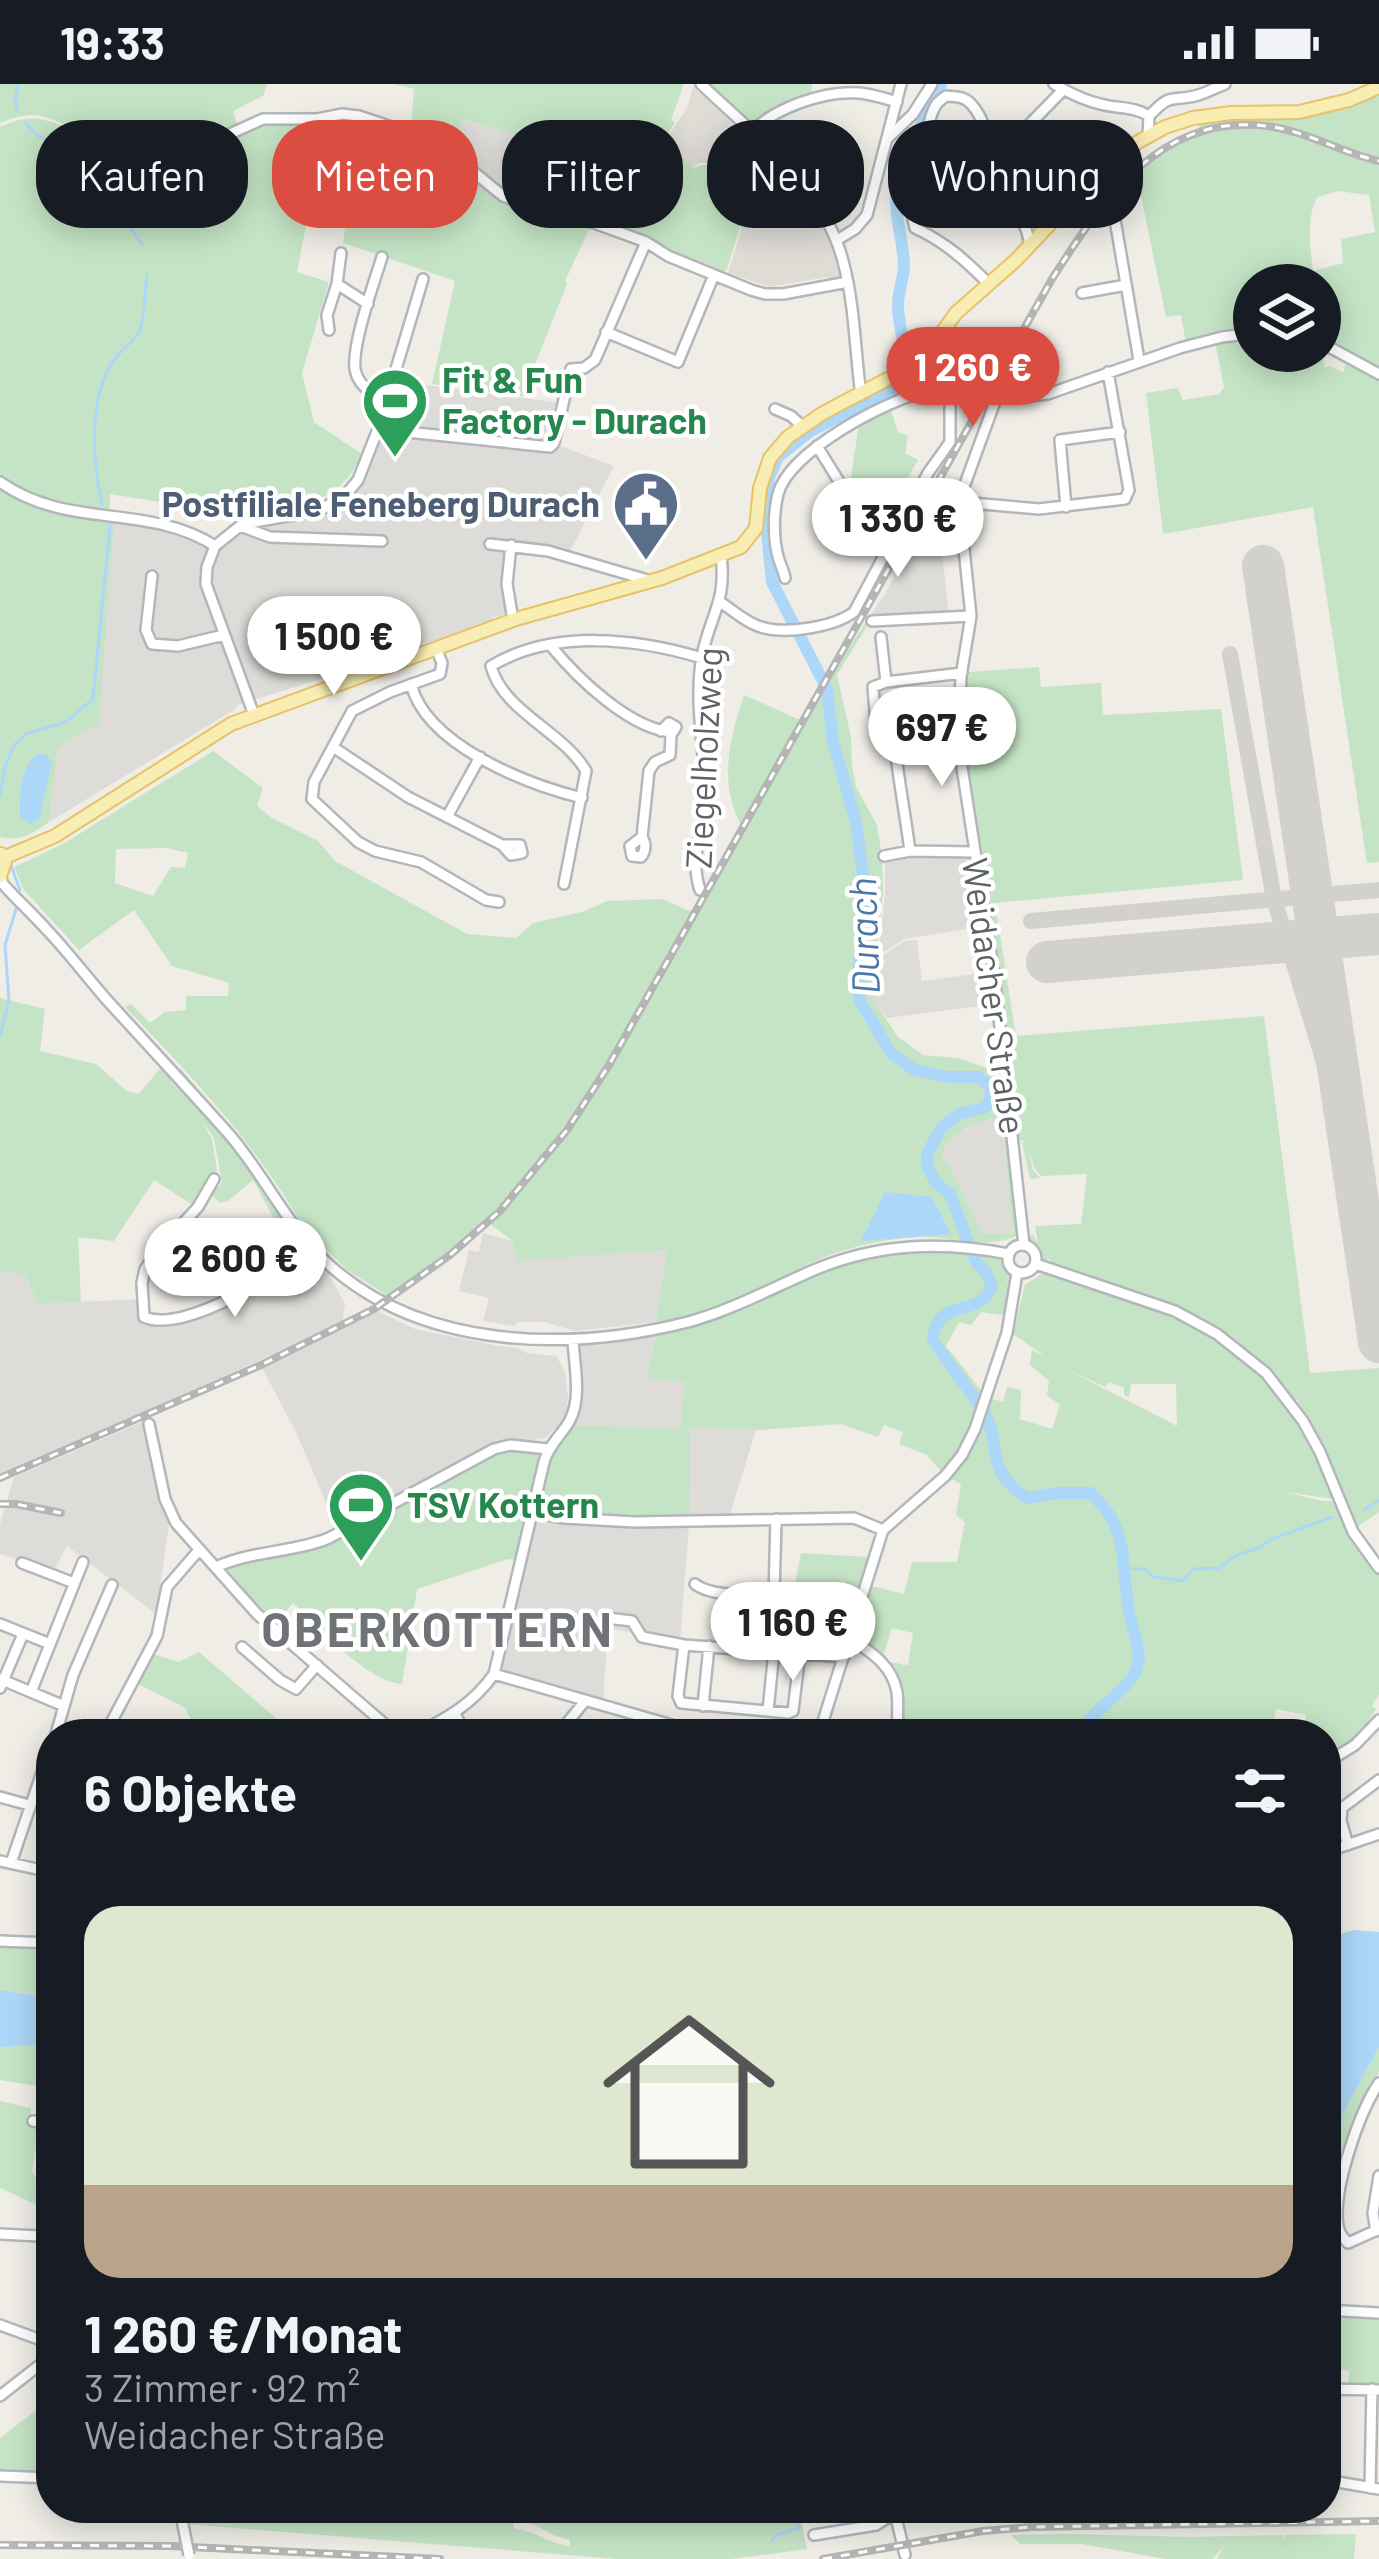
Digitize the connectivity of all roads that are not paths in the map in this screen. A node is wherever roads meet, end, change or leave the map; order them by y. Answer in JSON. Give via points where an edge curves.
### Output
{"nodes":[{"id":1,"x":701,"y":84,"type":"edge"},
{"id":2,"x":901,"y":84,"type":"edge"},
{"id":3,"x":932,"y":84,"type":"edge"},
{"id":4,"x":1225,"y":84,"type":"edge"},
{"id":5,"x":1059,"y":87,"type":"edge"},
{"id":6,"x":1379,"y":87,"type":"edge"},
{"id":7,"x":1183,"y":94,"type":"junction"},
{"id":8,"x":897,"y":102,"type":"junction"},
{"id":9,"x":1149,"y":116,"type":"junction"},
{"id":10,"x":1196,"y":117,"type":"junction"},
{"id":11,"x":739,"y":120,"type":"edge"},
{"id":12,"x":763,"y":120,"type":"edge"},
{"id":13,"x":892,"y":120,"type":"edge"},
{"id":14,"x":907,"y":120,"type":"edge"},
{"id":15,"x":930,"y":120,"type":"edge"},
{"id":16,"x":980,"y":120,"type":"edge"},
{"id":17,"x":1032,"y":120,"type":"edge"},
{"id":18,"x":248,"y":124,"type":"edge"},
{"id":19,"x":1148,"y":136,"type":"junction"},
{"id":20,"x":888,"y":138,"type":"edge"},
{"id":21,"x":830,"y":228,"type":"edge"},
{"id":22,"x":915,"y":228,"type":"edge"},
{"id":23,"x":1028,"y":228,"type":"edge"},
{"id":24,"x":1036,"y":228,"type":"edge"},
{"id":25,"x":1116,"y":228,"type":"edge"},
{"id":26,"x":1042,"y":231,"type":"junction"},
{"id":27,"x":837,"y":240,"type":"junction"},
{"id":28,"x":646,"y":242,"type":"junction"},
{"id":29,"x":1030,"y":245,"type":"junction"},
{"id":30,"x":341,"y":253,"type":"dead end"},
{"id":31,"x":382,"y":257,"type":"dead end"},
{"id":32,"x":714,"y":275,"type":"junction"},
{"id":33,"x":423,"y":279,"type":"dead end"},
{"id":34,"x":848,"y":282,"type":"junction"},
{"id":35,"x":988,"y":283,"type":"junction"},
{"id":36,"x":337,"y":284,"type":"junction"},
{"id":37,"x":1126,"y":286,"type":"junction"},
{"id":38,"x":1082,"y":293,"type":"dead end"},
{"id":39,"x":368,"y":304,"type":"junction"},
{"id":40,"x":329,"y":330,"type":"dead end"},
{"id":41,"x":606,"y":332,"type":"junction"},
{"id":42,"x":1233,"y":336,"type":"edge"},
{"id":43,"x":1341,"y":353,"type":"edge"},
{"id":44,"x":1139,"y":360,"type":"junction"},
{"id":45,"x":906,"y":370,"type":"junction"},
{"id":46,"x":1108,"y":372,"type":"junction"},
{"id":47,"x":1379,"y":374,"type":"edge"},
{"id":48,"x":934,"y":384,"type":"junction"},
{"id":49,"x":950,"y":388,"type":"junction"},
{"id":50,"x":861,"y":395,"type":"junction"},
{"id":51,"x":997,"y":396,"type":"junction"},
{"id":52,"x":388,"y":400,"type":"junction"},
{"id":53,"x":775,"y":409,"type":"dead end"},
{"id":54,"x":802,"y":426,"type":"junction"},
{"id":55,"x":378,"y":430,"type":"junction"},
{"id":56,"x":1120,"y":432,"type":"junction"},
{"id":57,"x":818,"y":446,"type":"junction"},
{"id":58,"x":550,"y":448,"type":"junction"},
{"id":59,"x":548,"y":465,"type":"dead end"},
{"id":60,"x":0,"y":482,"type":"edge"},
{"id":61,"x":960,"y":502,"type":"junction"},
{"id":62,"x":1066,"y":507,"type":"junction"},
{"id":63,"x":240,"y":526,"type":"junction"},
{"id":64,"x":898,"y":534,"type":"junction"},
{"id":65,"x":382,"y":542,"type":"dead end"},
{"id":66,"x":490,"y":544,"type":"dead end"},
{"id":67,"x":511,"y":545,"type":"junction"},
{"id":68,"x":215,"y":546,"type":"junction"},
{"id":69,"x":721,"y":556,"type":"junction"},
{"id":70,"x":152,"y":576,"type":"dead end"},
{"id":71,"x":784,"y":578,"type":"dead end"},
{"id":72,"x":651,"y":581,"type":"junction"},
{"id":73,"x":720,"y":602,"type":"junction"},
{"id":74,"x":971,"y":616,"type":"junction"},
{"id":75,"x":514,"y":620,"type":"junction"},
{"id":76,"x":872,"y":621,"type":"dead end"},
{"id":77,"x":224,"y":634,"type":"junction"},
{"id":78,"x":880,"y":637,"type":"dead end"},
{"id":79,"x":551,"y":646,"type":"junction"},
{"id":80,"x":436,"y":648,"type":"junction"},
{"id":81,"x":702,"y":658,"type":"junction"},
{"id":82,"x":962,"y":674,"type":"junction"},
{"id":83,"x":881,"y":683,"type":"junction"},
{"id":84,"x":410,"y":684,"type":"junction"},
{"id":85,"x":254,"y":715,"type":"junction"},
{"id":86,"x":700,"y":726,"type":"junction"},
{"id":87,"x":669,"y":730,"type":"junction"},
{"id":88,"x":332,"y":747,"type":"junction"},
{"id":89,"x":480,"y":757,"type":"junction"},
{"id":90,"x":582,"y":798,"type":"junction"},
{"id":91,"x":447,"y":817,"type":"junction"},
{"id":92,"x":642,"y":837,"type":"dead end"},
{"id":93,"x":502,"y":845,"type":"dead end"},
{"id":94,"x":910,"y":851,"type":"junction"},
{"id":95,"x":974,"y":852,"type":"junction"},
{"id":96,"x":2,"y":855,"type":"edge"},
{"id":97,"x":884,"y":856,"type":"dead end"},
{"id":98,"x":0,"y":876,"type":"edge"},
{"id":99,"x":564,"y":884,"type":"dead end"},
{"id":100,"x":700,"y":890,"type":"dead end"},
{"id":101,"x":499,"y":902,"type":"dead end"},
{"id":102,"x":214,"y":1179,"type":"dead end"},
{"id":103,"x":1024,"y":1245,"type":"junction"},
{"id":104,"x":311,"y":1246,"type":"junction"},
{"id":105,"x":1009,"y":1254,"type":"junction"},
{"id":106,"x":1036,"y":1264,"type":"junction"},
{"id":107,"x":1017,"y":1273,"type":"junction"},
{"id":108,"x":573,"y":1340,"type":"junction"},
{"id":109,"x":149,"y":1424,"type":"dead end"},
{"id":110,"x":548,"y":1449,"type":"junction"},
{"id":111,"x":532,"y":1512,"type":"junction"},
{"id":112,"x":776,"y":1519,"type":"junction"},
{"id":113,"x":883,"y":1530,"type":"junction"},
{"id":114,"x":200,"y":1550,"type":"junction"},
{"id":115,"x":83,"y":1562,"type":"dead end"},
{"id":116,"x":22,"y":1563,"type":"dead end"},
{"id":117,"x":216,"y":1567,"type":"junction"},
{"id":118,"x":1379,"y":1568,"type":"edge"},
{"id":119,"x":74,"y":1583,"type":"junction"},
{"id":120,"x":695,"y":1584,"type":"dead end"},
{"id":121,"x":112,"y":1585,"type":"dead end"},
{"id":122,"x":774,"y":1594,"type":"junction"},
{"id":123,"x":862,"y":1597,"type":"junction"},
{"id":124,"x":607,"y":1618,"type":"dead end"},
{"id":125,"x":0,"y":1624,"type":"edge"},
{"id":126,"x":23,"y":1634,"type":"junction"},
{"id":127,"x":850,"y":1638,"type":"junction"},
{"id":128,"x":50,"y":1644,"type":"junction"},
{"id":129,"x":684,"y":1645,"type":"junction"},
{"id":130,"x":709,"y":1646,"type":"junction"},
{"id":131,"x":242,"y":1647,"type":"dead end"},
{"id":132,"x":775,"y":1651,"type":"junction"},
{"id":133,"x":800,"y":1653,"type":"junction"},
{"id":134,"x":844,"y":1657,"type":"junction"},
{"id":135,"x":317,"y":1665,"type":"junction"},
{"id":136,"x":494,"y":1674,"type":"junction"},
{"id":137,"x":1,"y":1683,"type":"edge"},
{"id":138,"x":31,"y":1692,"type":"junction"},
{"id":139,"x":585,"y":1700,"type":"junction"},
{"id":140,"x":689,"y":1705,"type":"junction"},
{"id":141,"x":64,"y":1706,"type":"junction"},
{"id":142,"x":703,"y":1706,"type":"junction"},
{"id":143,"x":767,"y":1711,"type":"junction"},
{"id":144,"x":455,"y":1714,"type":"junction"},
{"id":145,"x":60,"y":1719,"type":"edge"},
{"id":146,"x":113,"y":1719,"type":"edge"},
{"id":147,"x":379,"y":1719,"type":"edge"},
{"id":148,"x":445,"y":1719,"type":"edge"},
{"id":149,"x":458,"y":1719,"type":"edge"},
{"id":150,"x":570,"y":1719,"type":"edge"},
{"id":151,"x":648,"y":1719,"type":"edge"},
{"id":152,"x":688,"y":1719,"type":"edge"},
{"id":153,"x":824,"y":1719,"type":"edge"},
{"id":154,"x":898,"y":1719,"type":"edge"},
{"id":155,"x":1379,"y":1720,"type":"edge"},
{"id":156,"x":1341,"y":1754,"type":"edge"},
{"id":157,"x":1379,"y":1780,"type":"edge"},
{"id":158,"x":36,"y":1786,"type":"edge"},
{"id":159,"x":0,"y":1797,"type":"edge"},
{"id":160,"x":29,"y":1805,"type":"junction"},
{"id":161,"x":1379,"y":1834,"type":"edge"},
{"id":162,"x":1348,"y":1845,"type":"junction"},
{"id":163,"x":1341,"y":1847,"type":"edge"},
{"id":164,"x":5,"y":1862,"type":"edge"},
{"id":165,"x":36,"y":1868,"type":"edge"},
{"id":166,"x":0,"y":1940,"type":"edge"},
{"id":167,"x":36,"y":1941,"type":"edge"},
{"id":168,"x":1379,"y":2084,"type":"edge"},
{"id":169,"x":33,"y":2121,"type":"dead end"},
{"id":170,"x":36,"y":2122,"type":"edge"},
{"id":171,"x":1379,"y":2176,"type":"edge"},
{"id":172,"x":1341,"y":2202,"type":"edge"},
{"id":173,"x":1377,"y":2230,"type":"edge"},
{"id":174,"x":1341,"y":2231,"type":"edge"},
{"id":175,"x":0,"y":2234,"type":"edge"},
{"id":176,"x":36,"y":2236,"type":"edge"},
{"id":177,"x":1341,"y":2311,"type":"edge"},
{"id":178,"x":1379,"y":2313,"type":"edge"},
{"id":179,"x":0,"y":2325,"type":"edge"},
{"id":180,"x":36,"y":2338,"type":"edge"},
{"id":181,"x":36,"y":2368,"type":"edge"},
{"id":182,"x":1341,"y":2389,"type":"edge"},
{"id":183,"x":1376,"y":2390,"type":"edge"},
{"id":184,"x":0,"y":2396,"type":"edge"},
{"id":185,"x":0,"y":2476,"type":"edge"},
{"id":186,"x":36,"y":2477,"type":"edge"},
{"id":187,"x":1341,"y":2482,"type":"edge"},
{"id":188,"x":1375,"y":2488,"type":"edge"},
{"id":189,"x":182,"y":2523,"type":"edge"},
{"id":190,"x":877,"y":2523,"type":"edge"},
{"id":191,"x":897,"y":2523,"type":"edge"},
{"id":192,"x":814,"y":2536,"type":"dead end"},
{"id":193,"x":905,"y":2554,"type":"dead end"},
{"id":194,"x":189,"y":2557,"type":"edge"}],
"edges":[{"from":1,"to":11,"type":"street"},
{"from":2,"to":8,"type":"street"},
{"from":3,"to":14,"type":"street"},
{"from":4,"to":7,"type":"street"},
{"from":5,"to":9,"type":"street"},
{"from":5,"to":17,"type":"street"},
{"from":6,"to":10,"type":"main road","via":[[1299,112]]},
{"from":7,"to":9,"type":"street"},
{"from":7,"to":10,"type":"street"},
{"from":8,"to":12,"type":"street","via":[[854,92]]},
{"from":8,"to":13,"type":"street"},
{"from":9,"to":19,"type":"street"},
{"from":10,"to":19,"type":"main road"},
{"from":15,"to":16,"type":"street","via":[[946,96],[966,99]]},
{"from":18,"to":28,"type":"street","via":[[359,116],[427,139],[503,196]]},
{"from":19,"to":26,"type":"main road","via":[[1105,166]]},
{"from":20,"to":27,"type":"street","via":[[867,215]]},
{"from":21,"to":27,"type":"street"},
{"from":22,"to":35,"type":"street"},
{"from":23,"to":29,"type":"street"},
{"from":24,"to":26,"type":"street"},
{"from":25,"to":37,"type":"street"},
{"from":26,"to":29,"type":"main road"},
{"from":27,"to":34,"type":"street"},
{"from":28,"to":32,"type":"street"},
{"from":28,"to":41,"type":"street"},
{"from":29,"to":35,"type":"main road"},
{"from":30,"to":36,"type":"street"},
{"from":31,"to":39,"type":"street"},
{"from":32,"to":34,"type":"street","via":[[773,295]]},
{"from":32,"to":41,"type":"street","via":[[678,362]]},
{"from":33,"to":52,"type":"street"},
{"from":34,"to":50,"type":"street"},
{"from":35,"to":45,"type":"main road"},
{"from":36,"to":39,"type":"street"},
{"from":36,"to":40,"type":"street"},
{"from":37,"to":38,"type":"street"},
{"from":37,"to":44,"type":"street"},
{"from":39,"to":52,"type":"street","via":[[356,375]]},
{"from":41,"to":58,"type":"street","via":[[590,366],[571,369]]},
{"from":42,"to":44,"type":"street"},
{"from":43,"to":47,"type":"street"},
{"from":44,"to":46,"type":"street"},
{"from":45,"to":48,"type":"street"},
{"from":45,"to":50,"type":"main road"},
{"from":46,"to":51,"type":"street","via":[[1048,394]]},
{"from":46,"to":56,"type":"street"},
{"from":48,"to":49,"type":"street"},
{"from":48,"to":57,"type":"street"},
{"from":49,"to":51,"type":"street"},
{"from":49,"to":64,"type":"street","via":[[951,439]]},
{"from":50,"to":54,"type":"main road"},
{"from":51,"to":61,"type":"street","name":"Weidacher Straße"},
{"from":52,"to":55,"type":"street"},
{"from":53,"to":54,"type":"street"},
{"from":54,"to":69,"type":"main road","via":[[770,458],[752,537]]},
{"from":55,"to":58,"type":"street"},
{"from":55,"to":63,"type":"street","via":[[358,480],[333,504]]},
{"from":56,"to":62,"type":"street","via":[[1127,497]]},
{"from":56,"to":62,"type":"street","via":[[1060,440]]},
{"from":57,"to":64,"type":"street","via":[[844,504]]},
{"from":57,"to":71,"type":"street","via":[[778,496]]},
{"from":58,"to":59,"type":"street"},
{"from":60,"to":68,"type":"street","via":[[45,506],[179,527]]},
{"from":61,"to":62,"type":"street"},
{"from":61,"to":74,"type":"street","name":"Weidacher Straße"},
{"from":63,"to":65,"type":"street","via":[[270,537]]},
{"from":63,"to":68,"type":"street"},
{"from":64,"to":73,"type":"street","via":[[854,612],[832,624],[761,627]]},
{"from":66,"to":67,"type":"street"},
{"from":67,"to":72,"type":"street"},
{"from":67,"to":75,"type":"street"},
{"from":68,"to":77,"type":"street","via":[[206,584]]},
{"from":69,"to":72,"type":"main road"},
{"from":69,"to":73,"type":"street","name":"Ziegelholzweg"},
{"from":70,"to":77,"type":"street","via":[[152,644]]},
{"from":72,"to":75,"type":"main road"},
{"from":73,"to":81,"type":"street","name":"Ziegelholzweg"},
{"from":74,"to":76,"type":"street"},
{"from":74,"to":82,"type":"street","name":"Weidacher Straße"},
{"from":75,"to":80,"type":"main road"},
{"from":77,"to":85,"type":"street"},
{"from":78,"to":83,"type":"street"},
{"from":79,"to":81,"type":"street","via":[[628,641]]},
{"from":79,"to":87,"type":"street","via":[[634,719]]},
{"from":79,"to":90,"type":"street","via":[[491,669],[584,767]]},
{"from":80,"to":84,"type":"street","via":[[440,674]]},
{"from":80,"to":85,"type":"main road"},
{"from":81,"to":86,"type":"street","name":"Ziegelholzweg"},
{"from":82,"to":83,"type":"street"},
{"from":82,"to":95,"type":"street","name":"Weidacher Straße","via":[[958,742]]},
{"from":83,"to":94,"type":"street","via":[[872,692],[876,723],[894,739]]},
{"from":84,"to":88,"type":"street","via":[[358,706]]},
{"from":84,"to":89,"type":"street","via":[[428,720]]},
{"from":85,"to":96,"type":"main road","via":[[55,836]]},
{"from":86,"to":87,"type":"street"},
{"from":86,"to":100,"type":"street","name":"Ziegelholzweg"},
{"from":87,"to":92,"type":"street","via":[[670,754],[649,770]]},
{"from":88,"to":91,"type":"street"},
{"from":88,"to":101,"type":"street","via":[[312,790],[316,805],[358,842],[421,862]]},
{"from":89,"to":90,"type":"street"},
{"from":89,"to":91,"type":"street"},
{"from":90,"to":99,"type":"street"},
{"from":91,"to":93,"type":"street"},
{"from":94,"to":95,"type":"street"},
{"from":94,"to":97,"type":"street"},
{"from":95,"to":103,"type":"street","name":"Weidacher Straße"},
{"from":96,"to":98,"type":"main road"},
{"from":98,"to":104,"type":"street","via":[[243,1150]]},
{"from":102,"to":104,"type":"street","via":[[146,1269],[144,1317],[184,1318],[275,1276]]},
{"from":103,"to":105,"type":"street"},
{"from":103,"to":106,"type":"street"},
{"from":104,"to":108,"type":"street","via":[[360,1289],[418,1317],[473,1332]]},
{"from":105,"to":107,"type":"street"},
{"from":105,"to":108,"type":"street","via":[[925,1245],[852,1256],[710,1316]]},
{"from":106,"to":107,"type":"street"},
{"from":106,"to":118,"type":"street","via":[[1175,1311],[1266,1373],[1303,1420],[1352,1532]]},
{"from":107,"to":113,"type":"street","via":[[986,1401],[962,1455]]},
{"from":108,"to":110,"type":"street","via":[[574,1409]]},
{"from":109,"to":114,"type":"street","via":[[169,1512]]},
{"from":110,"to":111,"type":"street"},
{"from":110,"to":117,"type":"street","via":[[494,1449],[316,1544]]},
{"from":111,"to":112,"type":"street","via":[[635,1522]]},
{"from":111,"to":136,"type":"street"},
{"from":112,"to":113,"type":"street","via":[[854,1518]]},
{"from":112,"to":122,"type":"street"},
{"from":113,"to":123,"type":"street"},
{"from":114,"to":117,"type":"street"},
{"from":114,"to":146,"type":"street","via":[[167,1587],[157,1636]]},
{"from":115,"to":119,"type":"street"},
{"from":116,"to":119,"type":"street"},
{"from":117,"to":135,"type":"street"},
{"from":119,"to":128,"type":"street"},
{"from":120,"to":122,"type":"street"},
{"from":121,"to":141,"type":"street"},
{"from":122,"to":123,"type":"street"},
{"from":123,"to":127,"type":"street"},
{"from":124,"to":129,"type":"street","via":[[632,1621],[643,1637]]},
{"from":125,"to":126,"type":"street"},
{"from":126,"to":128,"type":"street"},
{"from":126,"to":137,"type":"street"},
{"from":127,"to":134,"type":"street"},
{"from":127,"to":154,"type":"street","via":[[894,1680]]},
{"from":128,"to":138,"type":"street"},
{"from":129,"to":130,"type":"street"},
{"from":129,"to":140,"type":"street","via":[[679,1696]]},
{"from":130,"to":132,"type":"street"},
{"from":130,"to":142,"type":"street"},
{"from":131,"to":135,"type":"street","via":[[296,1689]]},
{"from":132,"to":133,"type":"street"},
{"from":132,"to":143,"type":"street"},
{"from":133,"to":134,"type":"street"},
{"from":133,"to":143,"type":"street","via":[[793,1711]]},
{"from":134,"to":153,"type":"street"},
{"from":135,"to":147,"type":"street"},
{"from":136,"to":139,"type":"street"},
{"from":136,"to":144,"type":"street"},
{"from":137,"to":138,"type":"street"},
{"from":138,"to":141,"type":"street"},
{"from":139,"to":150,"type":"street"},
{"from":139,"to":151,"type":"street"},
{"from":140,"to":142,"type":"street"},
{"from":140,"to":152,"type":"street"},
{"from":141,"to":145,"type":"street"},
{"from":142,"to":143,"type":"street"},
{"from":144,"to":148,"type":"street"},
{"from":144,"to":149,"type":"street"},
{"from":155,"to":156,"type":"street"},
{"from":157,"to":162,"type":"street","via":[[1342,1808]]},
{"from":158,"to":160,"type":"street"},
{"from":159,"to":160,"type":"street"},
{"from":160,"to":164,"type":"street"},
{"from":161,"to":162,"type":"street"},
{"from":162,"to":163,"type":"street"},
{"from":164,"to":165,"type":"street"},
{"from":166,"to":167,"type":"street"},
{"from":168,"to":172,"type":"street","via":[[1358,2127]]},
{"from":169,"to":170,"type":"street"},
{"from":171,"to":173,"type":"street"},
{"from":173,"to":174,"type":"street","via":[[1348,2243]]},
{"from":175,"to":176,"type":"street"},
{"from":177,"to":178,"type":"street"},
{"from":179,"to":180,"type":"street"},
{"from":181,"to":184,"type":"street"},
{"from":182,"to":183,"type":"street"},
{"from":183,"to":188,"type":"street"},
{"from":185,"to":186,"type":"street"},
{"from":187,"to":188,"type":"street"},
{"from":189,"to":194,"type":"street","bridge":true},
{"from":190,"to":192,"type":"street"},
{"from":191,"to":193,"type":"street"}]}
